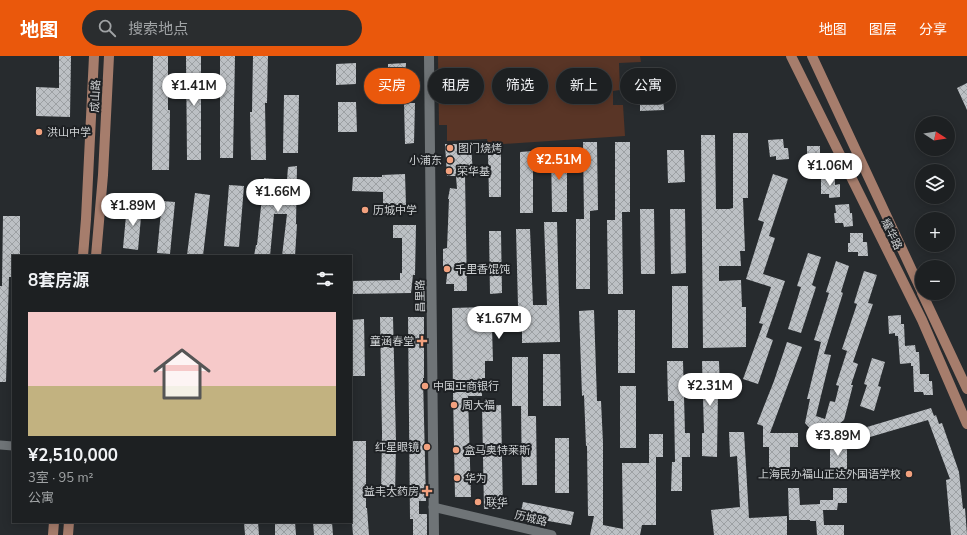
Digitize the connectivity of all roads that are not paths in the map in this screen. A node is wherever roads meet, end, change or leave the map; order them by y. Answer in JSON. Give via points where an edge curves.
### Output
{"nodes":[{"id":1,"x":94,"y":56,"type":"edge"},
{"id":2,"x":109,"y":56,"type":"edge"},
{"id":3,"x":429,"y":56,"type":"edge"},
{"id":4,"x":791,"y":56,"type":"edge"},
{"id":5,"x":812,"y":56,"type":"edge"},
{"id":6,"x":83,"y":255,"type":"edge"},
{"id":7,"x":96,"y":255,"type":"edge"},
{"id":8,"x":915,"y":278,"type":"edge"},
{"id":9,"x":925,"y":300,"type":"edge"},
{"id":10,"x":967,"y":389,"type":"edge"},
{"id":11,"x":967,"y":424,"type":"edge"},
{"id":12,"x":0,"y":445,"type":"edge"},
{"id":13,"x":12,"y":446,"type":"edge"},
{"id":14,"x":434,"y":507,"type":"junction"},
{"id":15,"x":54,"y":523,"type":"edge"},
{"id":16,"x":69,"y":523,"type":"edge"},
{"id":17,"x":53,"y":535,"type":"edge"},
{"id":18,"x":68,"y":535,"type":"edge"},
{"id":19,"x":434,"y":535,"type":"edge"},
{"id":20,"x":552,"y":535,"type":"edge"}],
"edges":[{"from":1,"to":6,"type":"main road","name":"成山路"},
{"from":2,"to":7,"type":"main road","name":"成山路"},
{"from":3,"to":14,"type":"street","name":"昌里路"},
{"from":4,"to":11,"type":"main road","name":"耀华路","via":[[922,320]]},
{"from":5,"to":8,"type":"main road","name":"耀华路"},
{"from":9,"to":10,"type":"main road","name":"耀华路"},
{"from":12,"to":13,"type":"street"},
{"from":14,"to":19,"type":"street","name":"昌里路"},
{"from":14,"to":20,"type":"street","name":"历城路"},
{"from":15,"to":17,"type":"main road"},
{"from":16,"to":18,"type":"main road"}]}
